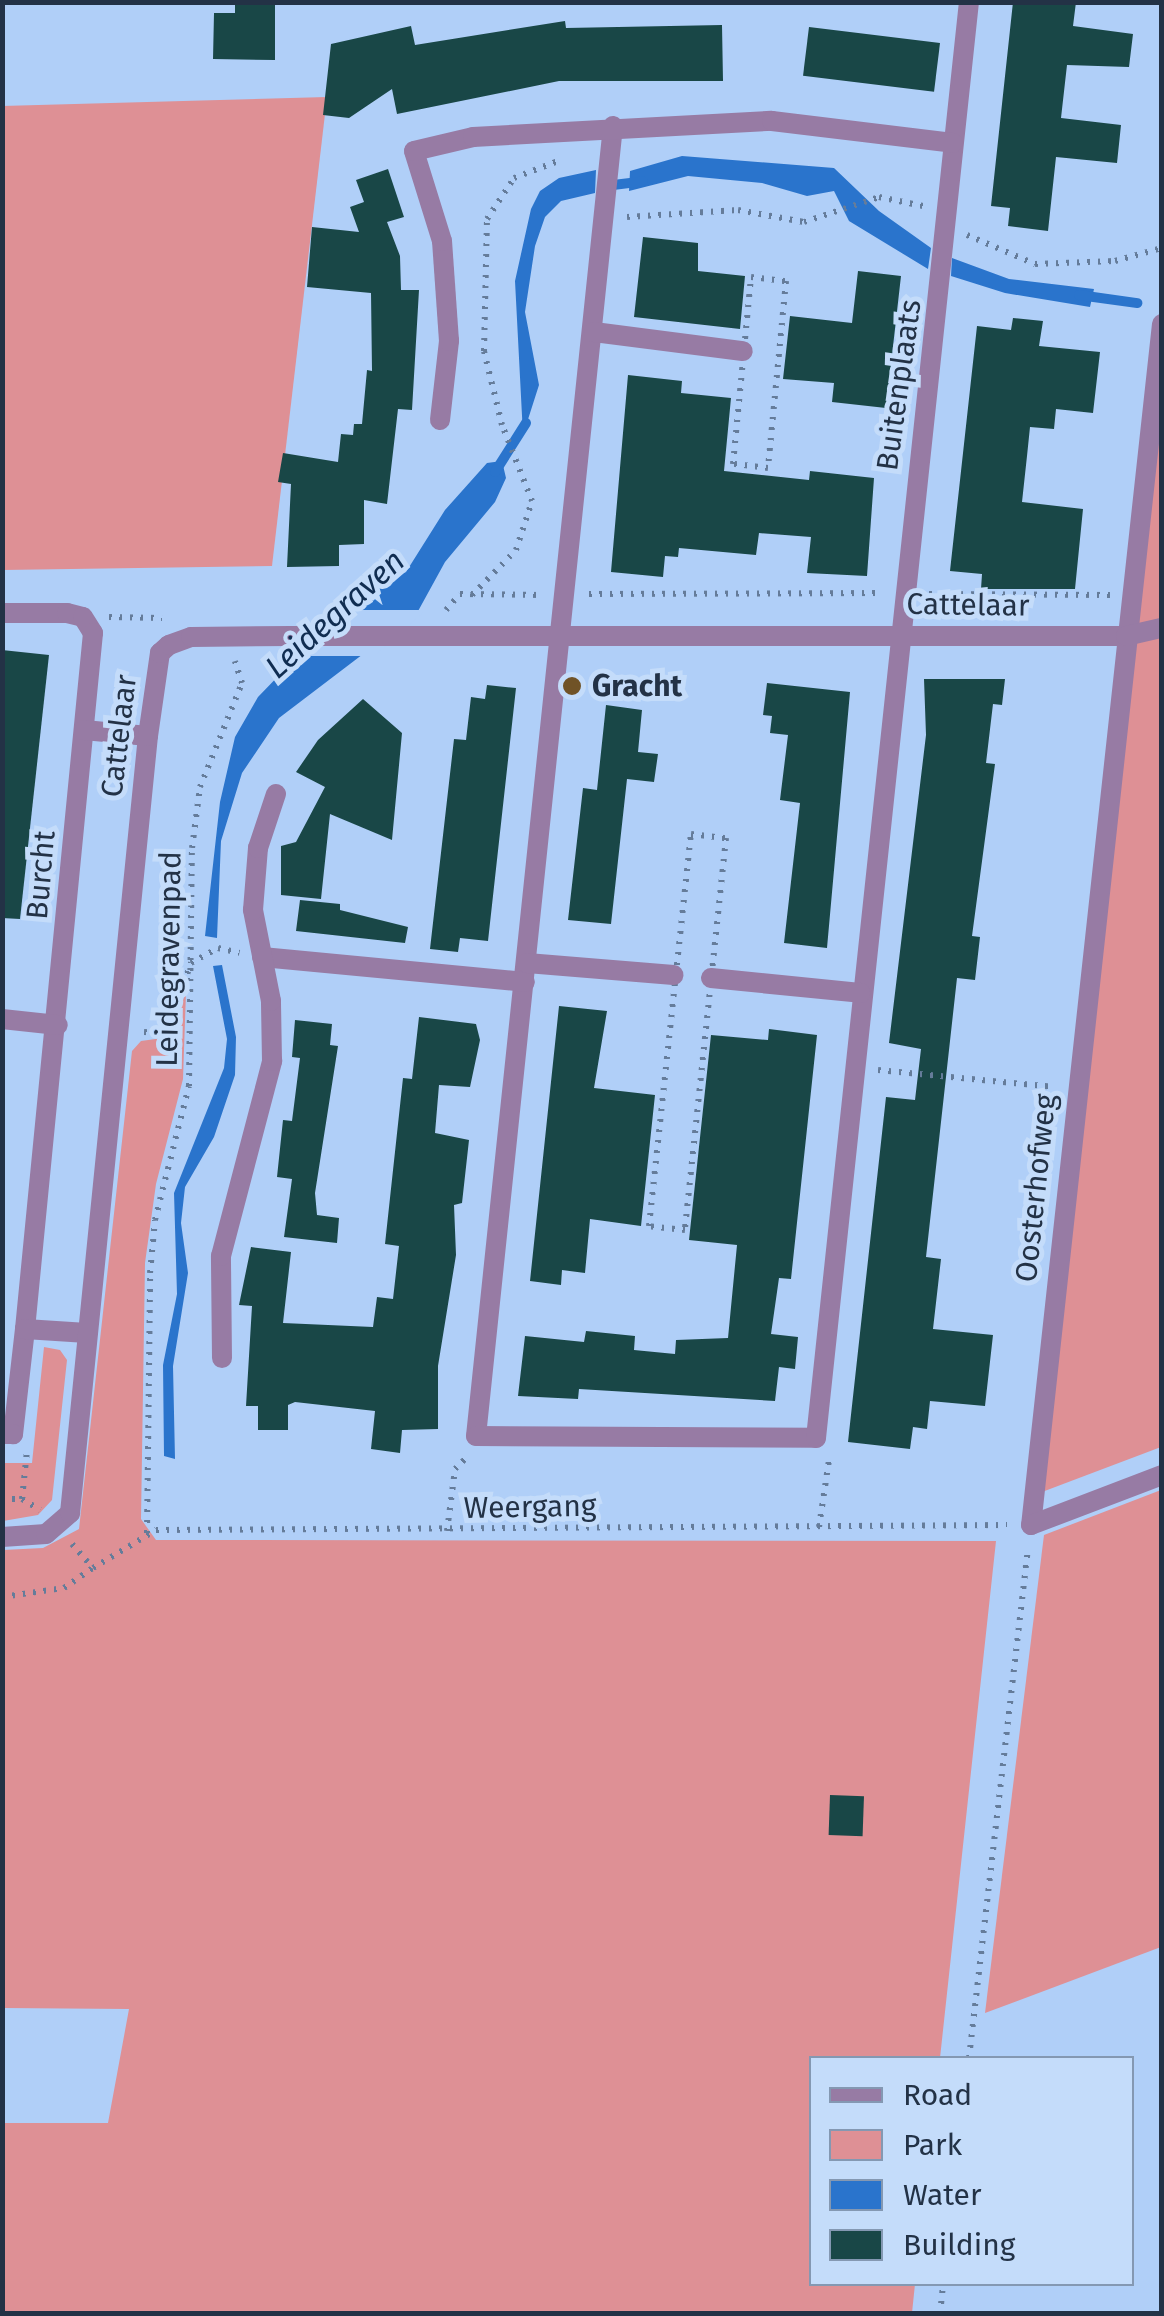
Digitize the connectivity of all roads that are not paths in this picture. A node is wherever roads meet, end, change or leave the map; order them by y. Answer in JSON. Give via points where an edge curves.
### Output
{"nodes":[{"id":1,"x":968,"y":2,"type":"edge"},
{"id":2,"x":613,"y":126,"type":"junction"},
{"id":3,"x":953,"y":143,"type":"junction"},
{"id":4,"x":1162,"y":324,"type":"edge"},
{"id":5,"x":594,"y":332,"type":"junction"},
{"id":6,"x":743,"y":352,"type":"dead end"},
{"id":7,"x":440,"y":420,"type":"dead end"},
{"id":8,"x":2,"y":614,"type":"edge"},
{"id":9,"x":1162,"y":628,"type":"edge"},
{"id":10,"x":902,"y":634,"type":"junction"},
{"id":11,"x":562,"y":636,"type":"junction"},
{"id":12,"x":1126,"y":636,"type":"junction"},
{"id":13,"x":84,"y":730,"type":"junction"},
{"id":14,"x":148,"y":736,"type":"junction"},
{"id":15,"x":276,"y":794,"type":"dead end"},
{"id":16,"x":262,"y":957,"type":"junction"},
{"id":17,"x":526,"y":972,"type":"junction"},
{"id":18,"x":674,"y":975,"type":"road end"},
{"id":19,"x":712,"y":978,"type":"dead end"},
{"id":20,"x":860,"y":993,"type":"junction"},
{"id":21,"x":2,"y":1019,"type":"edge"},
{"id":22,"x":58,"y":1025,"type":"junction"},
{"id":23,"x":25,"y":1329,"type":"junction"},
{"id":24,"x":87,"y":1334,"type":"junction"},
{"id":25,"x":222,"y":1358,"type":"dead end"},
{"id":26,"x":8,"y":1434,"type":"edge"},
{"id":27,"x":1162,"y":1476,"type":"edge"},
{"id":28,"x":2,"y":1537,"type":"edge"}],
"edges":[{"from":1,"to":3,"type":"street","name":"Buitenplaats"},
{"from":2,"to":3,"type":"street","via":[[772,120]]},
{"from":2,"to":5,"type":"street"},
{"from":2,"to":7,"type":"street","via":[[473,136],[414,151],[442,241],[450,341]]},
{"from":3,"to":10,"type":"street","name":"Buitenplaats","via":[[949,231]]},
{"from":4,"to":12,"type":"street","name":"Oosterhofweg"},
{"from":5,"to":6,"type":"street"},
{"from":5,"to":11,"type":"street"},
{"from":8,"to":13,"type":"street","name":"Burcht","via":[[67,613],[88,623]]},
{"from":9,"to":12,"type":"street","name":"Cattelaar"},
{"from":10,"to":11,"type":"street","name":"Cattelaar"},
{"from":10,"to":12,"type":"street","name":"Cattelaar"},
{"from":10,"to":20,"type":"street"},
{"from":11,"to":14,"type":"street","name":"Cattelaar","via":[[179,640],[160,653]]},
{"from":11,"to":17,"type":"street"},
{"from":12,"to":27,"type":"street","name":"Oosterhofweg","via":[[1031,1525]]},
{"from":13,"to":14,"type":"street"},
{"from":13,"to":22,"type":"street","name":"Burcht"},
{"from":14,"to":24,"type":"street","name":"Cattelaar"},
{"from":15,"to":16,"type":"street","via":[[254,870]]},
{"from":16,"to":17,"type":"street"},
{"from":16,"to":25,"type":"street","via":[[272,1061],[220,1256]]},
{"from":17,"to":18,"type":"street"},
{"from":17,"to":20,"type":"street","via":[[476,1436],[816,1438]]},
{"from":19,"to":20,"type":"street"},
{"from":21,"to":22,"type":"street"},
{"from":22,"to":23,"type":"street","name":"Burcht"},
{"from":23,"to":24,"type":"street"},
{"from":23,"to":26,"type":"street","name":"Burcht"},
{"from":24,"to":28,"type":"street","name":"Cattelaar","via":[[70,1513],[58,1528],[34,1537]]}]}
